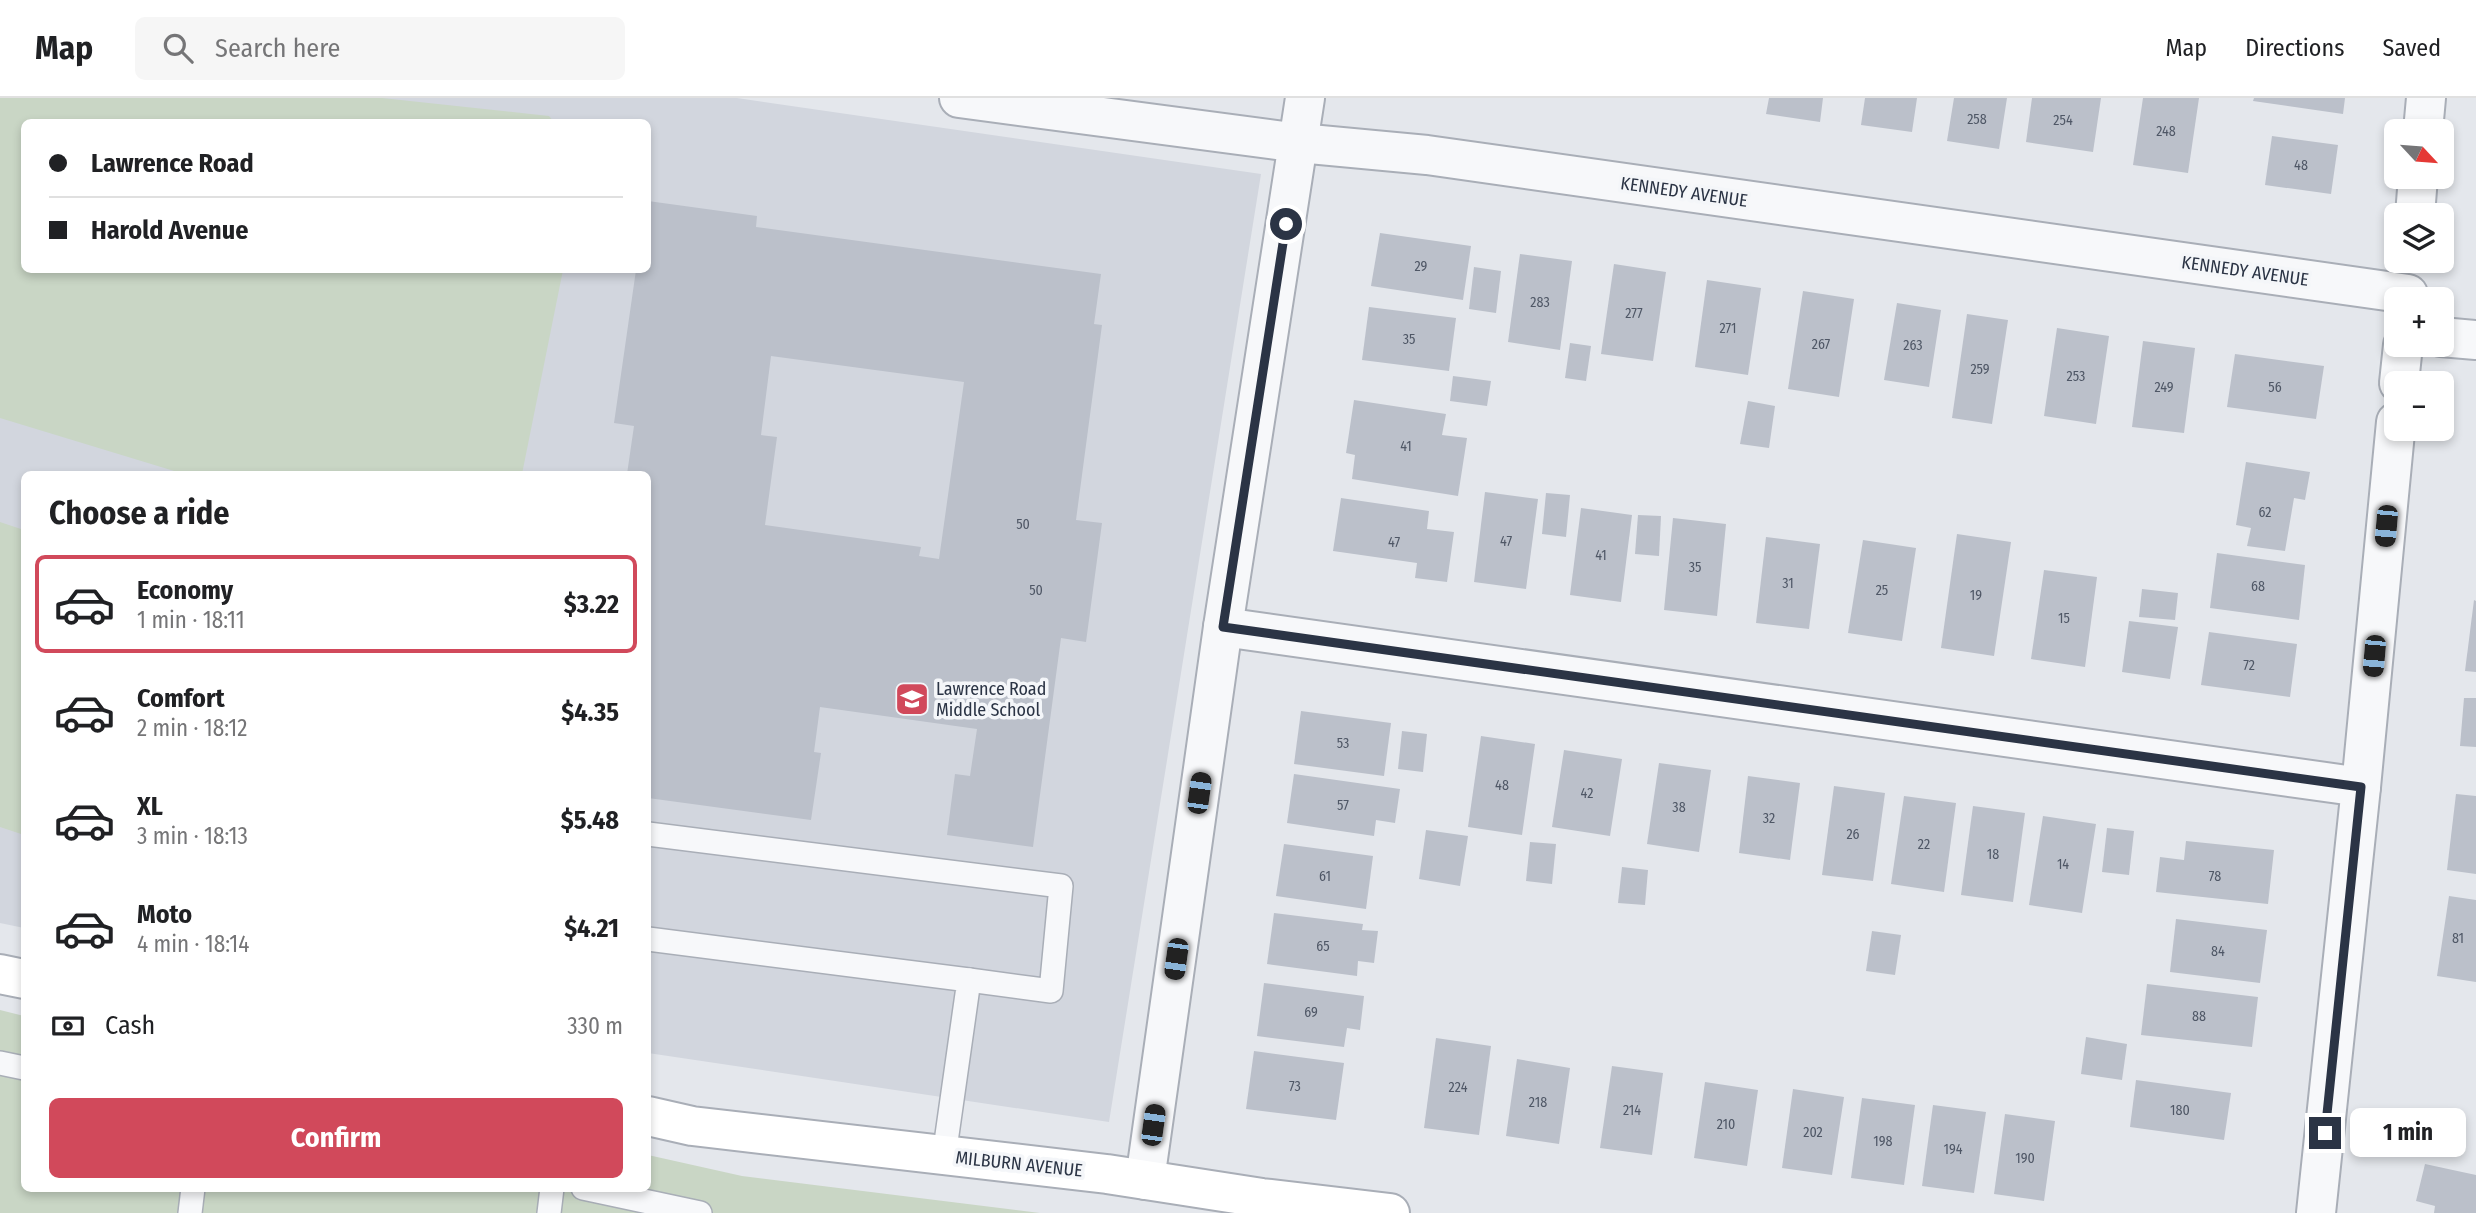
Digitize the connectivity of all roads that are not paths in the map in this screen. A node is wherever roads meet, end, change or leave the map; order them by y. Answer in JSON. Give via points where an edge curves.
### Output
{"nodes":[{"id":1,"x":959,"y":98,"type":"edge"},
{"id":2,"x":1305,"y":98,"type":"edge"},
{"id":3,"x":2426,"y":98,"type":"edge"},
{"id":4,"x":2424,"y":119,"type":"edge"},
{"id":5,"x":1299,"y":143,"type":"junction"},
{"id":6,"x":2408,"y":284,"type":"edge"},
{"id":7,"x":2454,"y":338,"type":"edge"},
{"id":8,"x":2476,"y":340,"type":"edge"},
{"id":9,"x":2394,"y":441,"type":"edge"},
{"id":10,"x":1223,"y":627,"type":"junction"},
{"id":11,"x":2361,"y":787,"type":"junction"},
{"id":12,"x":651,"y":834,"type":"edge"},
{"id":13,"x":651,"y":939,"type":"edge"},
{"id":14,"x":0,"y":974,"type":"edge"},
{"id":15,"x":21,"y":978,"type":"edge"},
{"id":16,"x":970,"y":980,"type":"junction"},
{"id":17,"x":0,"y":1063,"type":"edge"},
{"id":18,"x":21,"y":1067,"type":"edge"},
{"id":19,"x":651,"y":1117,"type":"edge"},
{"id":20,"x":944,"y":1156,"type":"junction"},
{"id":21,"x":1145,"y":1180,"type":"junction"},
{"id":22,"x":193,"y":1192,"type":"edge"},
{"id":23,"x":552,"y":1192,"type":"edge"},
{"id":24,"x":602,"y":1192,"type":"edge"},
{"id":25,"x":190,"y":1213,"type":"edge"},
{"id":26,"x":549,"y":1213,"type":"edge"},
{"id":27,"x":700,"y":1213,"type":"edge"},
{"id":28,"x":1390,"y":1213,"type":"edge"},
{"id":29,"x":2316,"y":1213,"type":"edge"}],
"edges":[{"from":1,"to":5,"type":"street","name":"KENNEDY AVENUE"},
{"from":2,"to":5,"type":"street"},
{"from":3,"to":4,"type":"street"},
{"from":5,"to":6,"type":"street","name":"KENNEDY AVENUE","via":[[1427,155]]},
{"from":5,"to":10,"type":"street"},
{"from":7,"to":8,"type":"street"},
{"from":9,"to":11,"type":"street"},
{"from":10,"to":11,"type":"street"},
{"from":10,"to":21,"type":"street"},
{"from":11,"to":29,"type":"street"},
{"from":12,"to":16,"type":"lane","via":[[1061,886],[1051,990]]},
{"from":13,"to":16,"type":"lane"},
{"from":14,"to":15,"type":"street"},
{"from":16,"to":20,"type":"lane"},
{"from":17,"to":18,"type":"lane"},
{"from":19,"to":20,"type":"street","name":"MILBURN AVENUE","via":[[692,1126]]},
{"from":20,"to":21,"type":"street","name":"MILBURN AVENUE"},
{"from":21,"to":28,"type":"street","name":"MILBURN AVENUE"},
{"from":22,"to":25,"type":"lane"},
{"from":23,"to":26,"type":"lane"},
{"from":24,"to":27,"type":"lane"}]}
